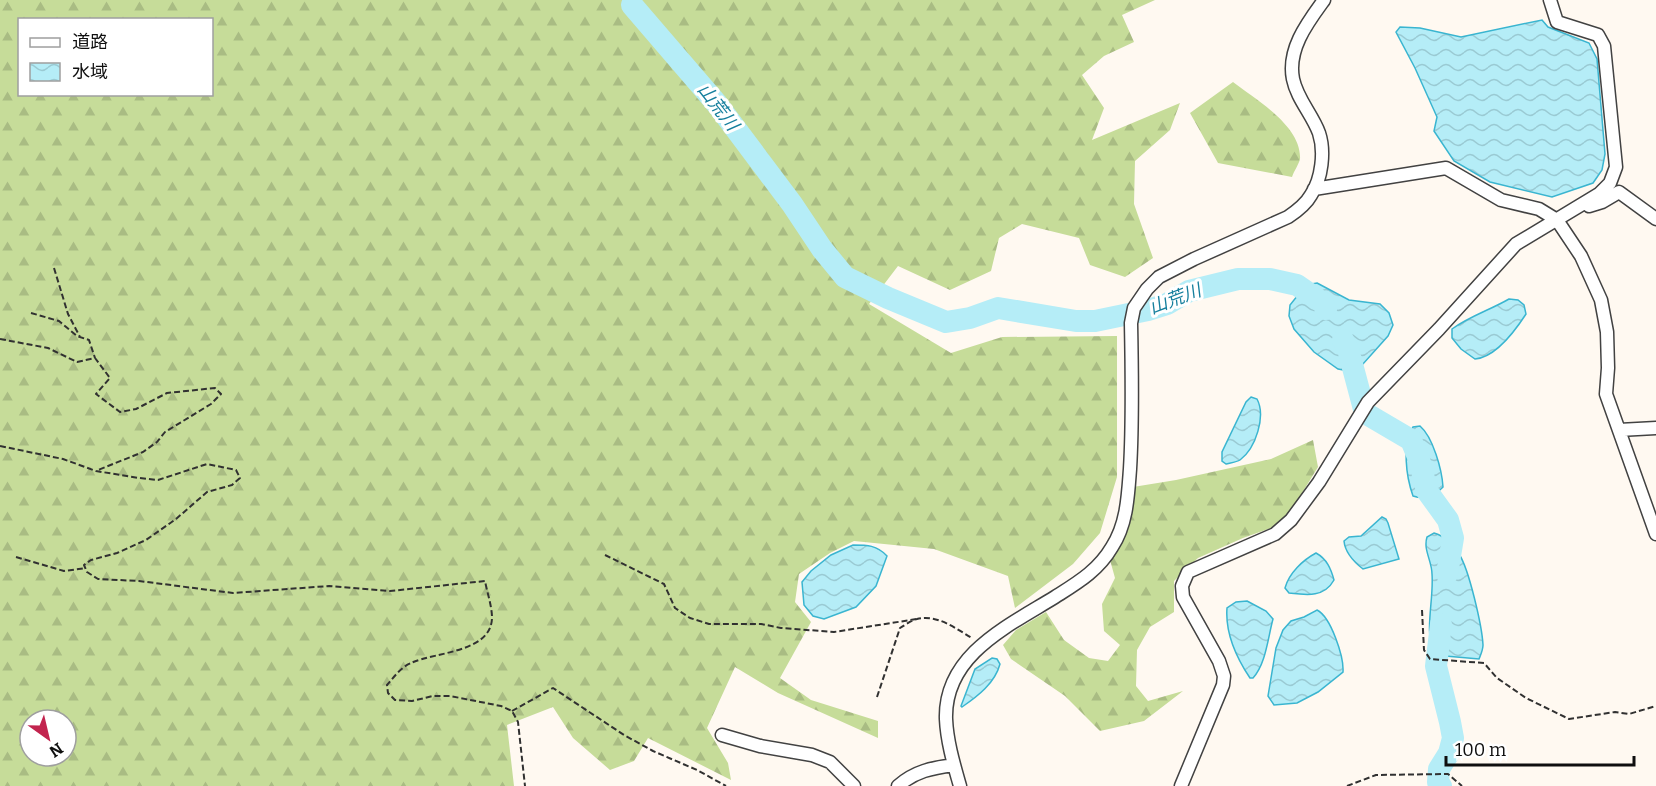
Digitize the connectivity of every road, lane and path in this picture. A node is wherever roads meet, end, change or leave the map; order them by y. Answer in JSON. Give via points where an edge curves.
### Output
{"nodes":[{"id":1,"x":1324,"y":0,"type":"edge"},
{"id":2,"x":1550,"y":0,"type":"edge"},
{"id":3,"x":1314,"y":189,"type":"junction"},
{"id":4,"x":1562,"y":216,"type":"junction"},
{"id":5,"x":1656,"y":219,"type":"edge"},
{"id":6,"x":54,"y":268,"type":"dead end"},
{"id":7,"x":31,"y":313,"type":"dead end"},
{"id":8,"x":80,"y":337,"type":"junction"},
{"id":9,"x":0,"y":339,"type":"edge"},
{"id":10,"x":95,"y":358,"type":"junction"},
{"id":11,"x":1656,"y":428,"type":"edge"},
{"id":12,"x":1619,"y":430,"type":"junction"},
{"id":13,"x":0,"y":447,"type":"edge"},
{"id":14,"x":96,"y":471,"type":"junction"},
{"id":15,"x":1656,"y":534,"type":"edge"},
{"id":16,"x":606,"y":555,"type":"dead end"},
{"id":17,"x":16,"y":557,"type":"dead end"},
{"id":18,"x":86,"y":568,"type":"junction"},
{"id":19,"x":1422,"y":610,"type":"dead end"},
{"id":20,"x":917,"y":619,"type":"junction"},
{"id":21,"x":983,"y":643,"type":"junction"},
{"id":22,"x":877,"y":697,"type":"dead end"},
{"id":23,"x":1656,"y":706,"type":"edge"},
{"id":24,"x":512,"y":711,"type":"junction"},
{"id":25,"x":722,"y":735,"type":"dead end"},
{"id":26,"x":954,"y":765,"type":"junction"},
{"id":27,"x":525,"y":786,"type":"edge"},
{"id":28,"x":726,"y":786,"type":"edge"},
{"id":29,"x":854,"y":786,"type":"edge"},
{"id":30,"x":898,"y":786,"type":"edge"},
{"id":31,"x":960,"y":786,"type":"edge"},
{"id":32,"x":1180,"y":786,"type":"edge"},
{"id":33,"x":1347,"y":786,"type":"edge"},
{"id":34,"x":1462,"y":786,"type":"edge"}],
"edges":[{"from":1,"to":3,"type":"street","via":[[1306,25],[1293,60],[1293,78],[1319,134],[1321,165]]},
{"from":2,"to":4,"type":"street","via":[[1557,22],[1598,35],[1604,46],[1616,167],[1610,183],[1599,194]]},
{"from":3,"to":4,"type":"street","via":[[1446,168],[1501,200]]},
{"from":3,"to":21,"type":"street","via":[[1288,218],[1175,268],[1147,288],[1134,308],[1131,323],[1128,492],[1122,526],[1113,546],[1084,579]]},
{"from":4,"to":5,"type":"street","via":[[1619,192]]},
{"from":4,"to":12,"type":"street","via":[[1601,300],[1607,332],[1606,394]]},
{"from":4,"to":32,"type":"street","via":[[1516,244],[1368,402],[1291,520],[1275,534],[1188,572],[1182,586],[1183,597],[1224,676]]},
{"from":6,"to":8,"type":"path"},
{"from":7,"to":8,"type":"path","via":[[59,321]]},
{"from":8,"to":10,"type":"path","via":[[89,340]]},
{"from":9,"to":10,"type":"path","via":[[48,348],[77,362]]},
{"from":10,"to":14,"type":"path","via":[[110,378],[96,394],[120,412],[136,409],[167,393],[215,388],[221,393],[143,452]]},
{"from":11,"to":12,"type":"street"},
{"from":12,"to":15,"type":"street"},
{"from":13,"to":14,"type":"path","via":[[63,459]]},
{"from":14,"to":18,"type":"path","via":[[158,480],[207,464],[236,470],[240,478],[232,485],[207,492],[146,540],[91,560],[84,565]]},
{"from":16,"to":20,"type":"path","via":[[664,585],[675,608],[709,624],[761,624],[834,632]]},
{"from":17,"to":18,"type":"path","via":[[64,572]]},
{"from":18,"to":24,"type":"path","via":[[98,579],[233,592],[329,586],[390,591],[485,581],[492,618],[476,644],[410,663],[387,686],[388,693],[395,700],[412,701],[450,696]]},
{"from":19,"to":23,"type":"path","via":[[1424,650],[1430,659],[1484,663],[1497,678],[1526,698],[1569,719],[1615,712],[1629,714]]},
{"from":20,"to":21,"type":"path","via":[[948,623]]},
{"from":20,"to":22,"type":"path","via":[[900,628]]},
{"from":21,"to":26,"type":"street","via":[[955,678],[948,702],[946,719]]},
{"from":24,"to":27,"type":"path","via":[[518,722]]},
{"from":24,"to":28,"type":"path","via":[[553,688],[624,735]]},
{"from":25,"to":29,"type":"street","via":[[812,755],[830,762]]},
{"from":26,"to":30,"type":"street","via":[[924,770]]},
{"from":26,"to":31,"type":"street"},
{"from":33,"to":34,"type":"path","via":[[1376,775],[1448,774]]}]}
